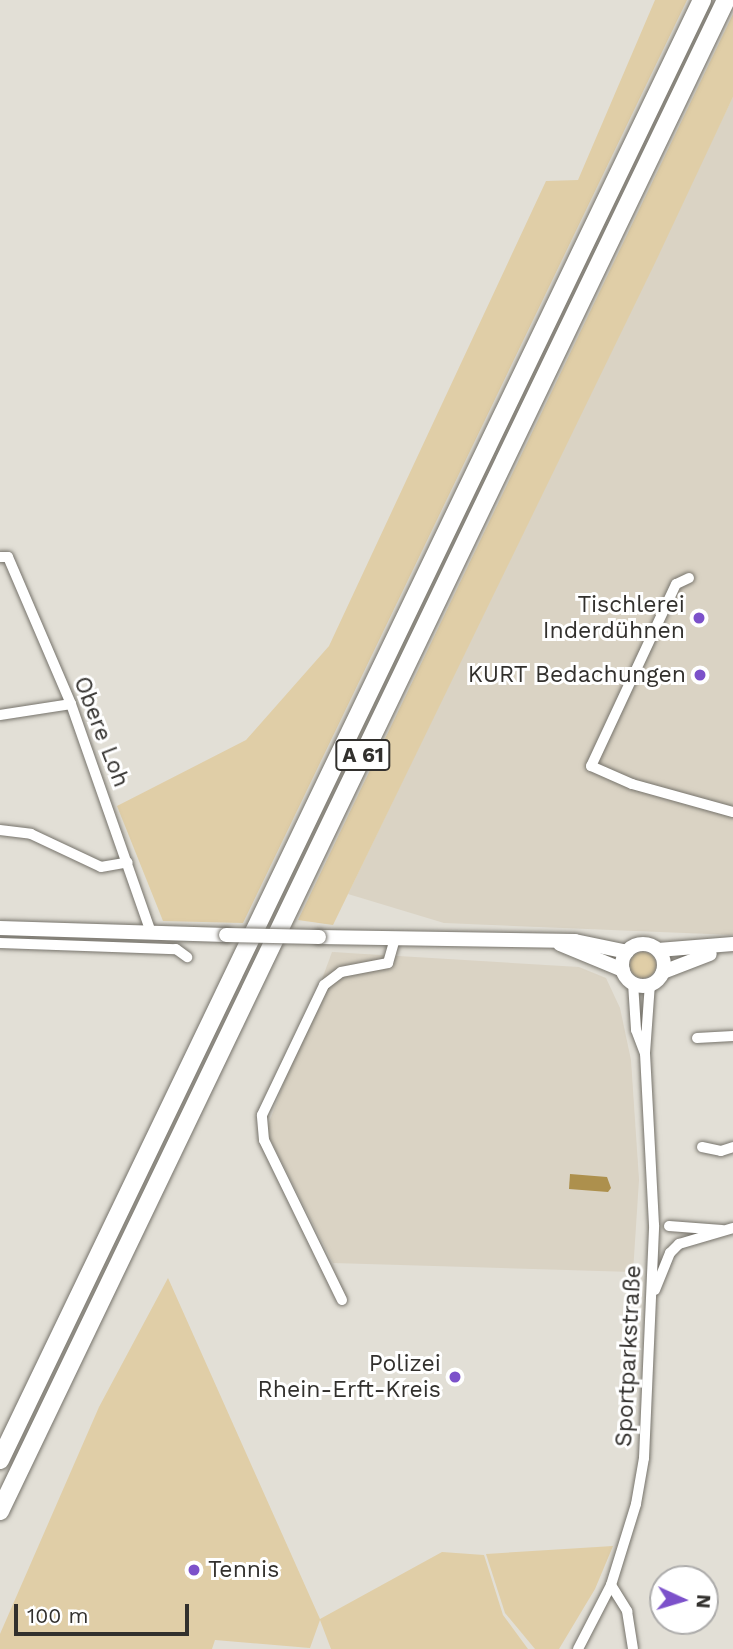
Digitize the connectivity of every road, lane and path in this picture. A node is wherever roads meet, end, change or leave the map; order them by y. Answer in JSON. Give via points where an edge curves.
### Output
{"nodes":[{"id":1,"x":702,"y":0,"type":"edge"},
{"id":2,"x":726,"y":0,"type":"edge"},
{"id":3,"x":0,"y":557,"type":"edge"},
{"id":4,"x":689,"y":578,"type":"dead end"},
{"id":5,"x":71,"y":704,"type":"junction"},
{"id":6,"x":0,"y":715,"type":"edge"},
{"id":7,"x":733,"y":812,"type":"edge"},
{"id":8,"x":0,"y":830,"type":"edge"},
{"id":9,"x":128,"y":862,"type":"junction"},
{"id":10,"x":0,"y":928,"type":"edge"},
{"id":11,"x":151,"y":932,"type":"junction"},
{"id":12,"x":395,"y":939,"type":"junction"},
{"id":13,"x":0,"y":943,"type":"edge"},
{"id":14,"x":560,"y":944,"type":"junction"},
{"id":15,"x":733,"y":944,"type":"edge"},
{"id":16,"x":657,"y":950,"type":"junction"},
{"id":17,"x":733,"y":951,"type":"edge"},
{"id":18,"x":627,"y":952,"type":"junction"},
{"id":19,"x":187,"y":957,"type":"dead end"},
{"id":20,"x":623,"y":970,"type":"junction"},
{"id":21,"x":663,"y":972,"type":"junction"},
{"id":22,"x":633,"y":983,"type":"junction"},
{"id":23,"x":650,"y":984,"type":"junction"},
{"id":24,"x":733,"y":1036,"type":"edge"},
{"id":25,"x":696,"y":1038,"type":"dead end"},
{"id":26,"x":645,"y":1053,"type":"junction"},
{"id":27,"x":702,"y":1147,"type":"dead end"},
{"id":28,"x":733,"y":1147,"type":"edge"},
{"id":29,"x":669,"y":1226,"type":"dead end"},
{"id":30,"x":728,"y":1229,"type":"edge"},
{"id":31,"x":652,"y":1297,"type":"junction"},
{"id":32,"x":342,"y":1300,"type":"dead end"},
{"id":33,"x":0,"y":1460,"type":"edge"},
{"id":34,"x":0,"y":1511,"type":"edge"},
{"id":35,"x":611,"y":1585,"type":"junction"},
{"id":36,"x":578,"y":1649,"type":"edge"},
{"id":37,"x":633,"y":1649,"type":"edge"}],
"edges":[{"from":1,"to":33,"type":"highway","number":"A 61"},
{"from":2,"to":34,"type":"highway","number":"A 61"},
{"from":3,"to":5,"type":"street","name":"Obere Loh","via":[[8,556]]},
{"from":4,"to":7,"type":"street","via":[[676,584],[591,766],[632,784]]},
{"from":5,"to":6,"type":"street"},
{"from":5,"to":9,"type":"street","name":"Obere Loh"},
{"from":8,"to":9,"type":"street","via":[[31,834],[101,867]]},
{"from":9,"to":11,"type":"street","name":"Obere Loh"},
{"from":10,"to":11,"type":"street"},
{"from":11,"to":12,"type":"street","bridge":true},
{"from":12,"to":14,"type":"street"},
{"from":12,"to":32,"type":"street","via":[[388,963],[341,972],[324,985],[262,1115],[264,1140]]},
{"from":13,"to":19,"type":"street","via":[[176,949]]},
{"from":14,"to":18,"type":"street","via":[[575,941]]},
{"from":14,"to":20,"type":"street"},
{"from":15,"to":16,"type":"street"},
{"from":16,"to":18,"type":"street","via":[[642,944]]},
{"from":16,"to":21,"type":"street"},
{"from":17,"to":21,"type":"street","via":[[682,961]]},
{"from":18,"to":20,"type":"street"},
{"from":20,"to":22,"type":"street"},
{"from":21,"to":23,"type":"street"},
{"from":22,"to":23,"type":"street"},
{"from":22,"to":26,"type":"street","name":"Sportparkstraße","via":[[636,1031]]},
{"from":23,"to":26,"type":"street","name":"Sportparkstraße"},
{"from":24,"to":25,"type":"street"},
{"from":26,"to":31,"type":"street","name":"Sportparkstraße","via":[[653,1167]]},
{"from":27,"to":28,"type":"street","via":[[720,1151]]},
{"from":29,"to":30,"type":"street"},
{"from":30,"to":31,"type":"street","via":[[679,1244],[670,1253]]},
{"from":31,"to":35,"type":"street","name":"Sportparkstraße","via":[[644,1458],[636,1504]]},
{"from":35,"to":36,"type":"street","name":"Sportparkstraße"},
{"from":35,"to":37,"type":"street","via":[[627,1611]]}]}
